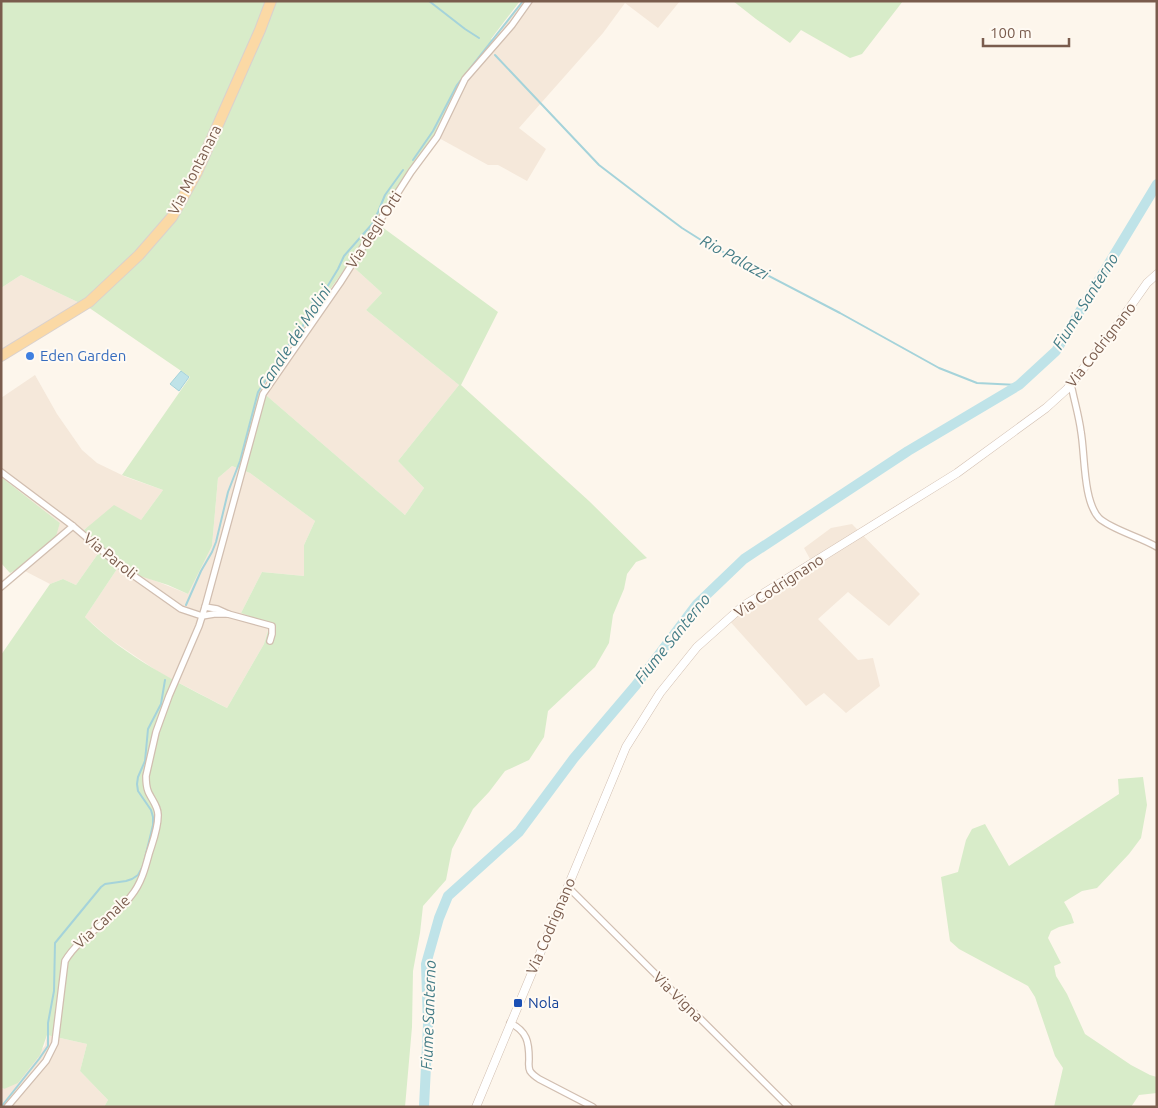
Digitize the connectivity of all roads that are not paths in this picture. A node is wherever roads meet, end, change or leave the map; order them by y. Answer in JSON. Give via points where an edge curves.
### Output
{"nodes":[{"id":1,"x":271,"y":1,"type":"edge"},
{"id":2,"x":529,"y":1,"type":"edge"},
{"id":3,"x":1157,"y":274,"type":"edge"},
{"id":4,"x":1,"y":356,"type":"edge"},
{"id":5,"x":1071,"y":384,"type":"junction"},
{"id":6,"x":1,"y":472,"type":"edge"},
{"id":7,"x":73,"y":526,"type":"junction"},
{"id":8,"x":1157,"y":547,"type":"edge"},
{"id":9,"x":1,"y":587,"type":"edge"},
{"id":10,"x":205,"y":608,"type":"junction"},
{"id":11,"x":228,"y":614,"type":"junction"},
{"id":12,"x":202,"y":616,"type":"junction"},
{"id":13,"x":270,"y":641,"type":"dead end"},
{"id":14,"x":568,"y":887,"type":"junction"},
{"id":15,"x":510,"y":1023,"type":"junction"},
{"id":16,"x":7,"y":1107,"type":"edge"},
{"id":17,"x":476,"y":1107,"type":"edge"},
{"id":18,"x":593,"y":1107,"type":"edge"},
{"id":19,"x":789,"y":1107,"type":"edge"}],
"edges":[{"from":1,"to":4,"type":"main road","name":"Via Montanara","via":[[197,172],[172,217],[139,255],[89,302]]},
{"from":2,"to":10,"type":"street","name":"Via degli Orti","via":[[466,79],[437,137],[263,394]]},
{"from":3,"to":5,"type":"street","name":"Via Codrignano"},
{"from":5,"to":8,"type":"street","via":[[1092,507],[1108,524]]},
{"from":5,"to":14,"type":"street","name":"Via Codrignano","via":[[1046,408],[957,473],[743,606],[697,647],[660,693],[626,747]]},
{"from":6,"to":7,"type":"street","name":"Via Paroli"},
{"from":7,"to":9,"type":"street"},
{"from":7,"to":12,"type":"street","name":"Via Paroli","via":[[159,594],[181,609]]},
{"from":10,"to":11,"type":"street","name":"Via Paroli"},
{"from":10,"to":12,"type":"street","name":"Via degli Orti"},
{"from":11,"to":12,"type":"street","name":"Via Paroli"},
{"from":11,"to":13,"type":"street","name":"Via Paroli","via":[[272,626]]},
{"from":12,"to":16,"type":"street","name":"Via Canale","via":[[159,723],[146,776],[147,788],[159,814],[141,881],[123,906],[72,949],[65,960],[55,1043],[46,1061]]},
{"from":14,"to":15,"type":"street","name":"Via Codrignano"},
{"from":14,"to":19,"type":"street","name":"Via Vigna"},
{"from":15,"to":17,"type":"street","name":"Via Codrignano"},
{"from":15,"to":18,"type":"street","via":[[527,1038],[530,1071]]}]}
